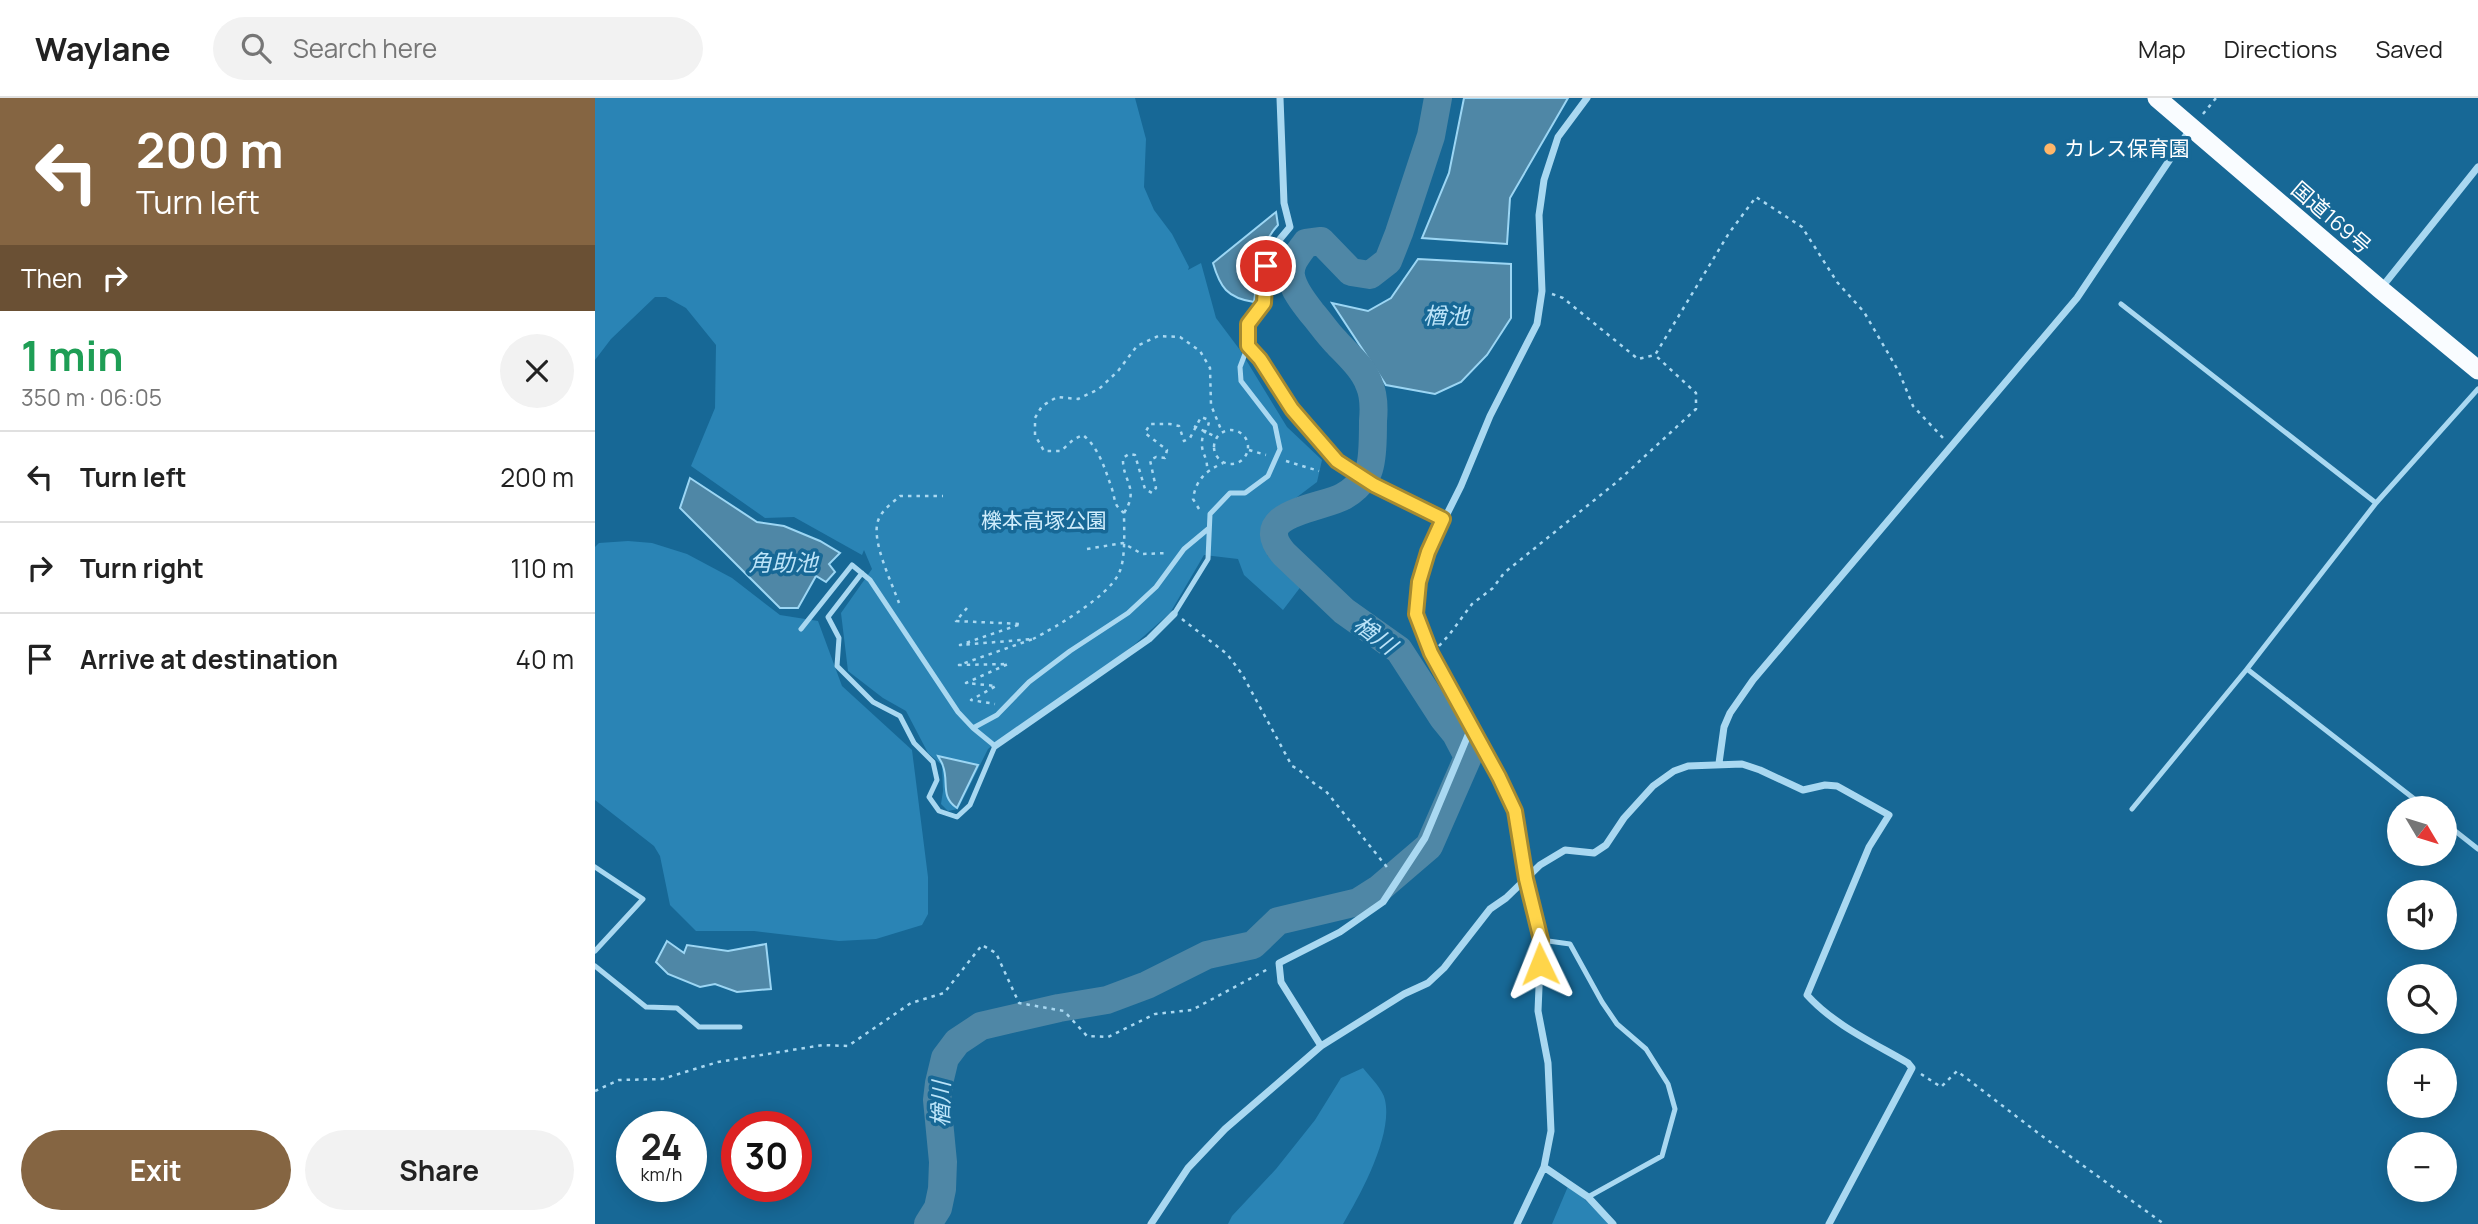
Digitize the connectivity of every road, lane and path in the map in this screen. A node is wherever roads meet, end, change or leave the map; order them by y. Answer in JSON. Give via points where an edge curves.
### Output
{"nodes":[{"id":1,"x":1280,"y":98,"type":"edge"},
{"id":2,"x":1587,"y":98,"type":"edge"},
{"id":3,"x":2157,"y":98,"type":"edge"},
{"id":4,"x":2216,"y":98,"type":"edge"},
{"id":5,"x":2192,"y":127,"type":"junction"},
{"id":6,"x":2478,"y":167,"type":"edge"},
{"id":7,"x":2379,"y":289,"type":"junction"},
{"id":8,"x":1542,"y":290,"type":"junction"},
{"id":9,"x":2121,"y":303,"type":"dead end"},
{"id":10,"x":1248,"y":346,"type":"junction"},
{"id":11,"x":1655,"y":355,"type":"junction"},
{"id":12,"x":2478,"y":370,"type":"edge"},
{"id":13,"x":2478,"y":389,"type":"edge"},
{"id":14,"x":1195,"y":426,"type":"junction"},
{"id":15,"x":1205,"y":432,"type":"junction"},
{"id":16,"x":1222,"y":432,"type":"junction"},
{"id":17,"x":1216,"y":438,"type":"junction"},
{"id":18,"x":1950,"y":446,"type":"junction"},
{"id":19,"x":1223,"y":463,"type":"junction"},
{"id":20,"x":1207,"y":471,"type":"junction"},
{"id":21,"x":943,"y":496,"type":"dead end"},
{"id":22,"x":2376,"y":503,"type":"junction"},
{"id":23,"x":1124,"y":513,"type":"junction"},
{"id":24,"x":1210,"y":514,"type":"junction"},
{"id":25,"x":1443,"y":519,"type":"junction"},
{"id":26,"x":1208,"y":529,"type":"junction"},
{"id":27,"x":1123,"y":544,"type":"junction"},
{"id":28,"x":1087,"y":549,"type":"dead end"},
{"id":29,"x":1184,"y":549,"type":"junction"},
{"id":30,"x":862,"y":573,"type":"junction"},
{"id":31,"x":899,"y":603,"type":"dead end"},
{"id":32,"x":967,"y":608,"type":"dead end"},
{"id":33,"x":1174,"y":614,"type":"junction"},
{"id":34,"x":801,"y":629,"type":"dead end"},
{"id":35,"x":1033,"y":639,"type":"junction"},
{"id":36,"x":1431,"y":653,"type":"junction"},
{"id":37,"x":2247,"y":669,"type":"junction"},
{"id":38,"x":1001,"y":712,"type":"junction"},
{"id":39,"x":973,"y":728,"type":"junction"},
{"id":40,"x":1471,"y":728,"type":"junction"},
{"id":41,"x":995,"y":746,"type":"junction"},
{"id":42,"x":1719,"y":763,"type":"junction"},
{"id":43,"x":2411,"y":796,"type":"edge"},
{"id":44,"x":2132,"y":809,"type":"dead end"},
{"id":45,"x":2457,"y":832,"type":"edge"},
{"id":46,"x":2478,"y":849,"type":"edge"},
{"id":47,"x":595,"y":867,"type":"edge"},
{"id":48,"x":1398,"y":878,"type":"junction"},
{"id":49,"x":1526,"y":879,"type":"junction"},
{"id":50,"x":1541,"y":940,"type":"junction"},
{"id":51,"x":595,"y":951,"type":"edge"},
{"id":52,"x":1279,"y":963,"type":"junction"},
{"id":53,"x":595,"y":966,"type":"edge"},
{"id":54,"x":740,"y":1027,"type":"dead end"},
{"id":55,"x":1321,"y":1046,"type":"junction"},
{"id":56,"x":1912,"y":1068,"type":"junction"},
{"id":57,"x":595,"y":1091,"type":"edge"},
{"id":58,"x":1544,"y":1167,"type":"junction"},
{"id":59,"x":1588,"y":1197,"type":"junction"},
{"id":60,"x":1151,"y":1224,"type":"edge"},
{"id":61,"x":1517,"y":1224,"type":"edge"},
{"id":62,"x":1613,"y":1224,"type":"edge"},
{"id":63,"x":1829,"y":1224,"type":"edge"},
{"id":64,"x":2164,"y":1224,"type":"edge"}],
"edges":[{"from":1,"to":10,"type":"street","via":[[1284,203],[1290,227],[1266,266],[1264,303],[1248,324]]},
{"from":2,"to":8,"type":"street","via":[[1558,137],[1544,180],[1539,215]]},
{"from":3,"to":5,"type":"highway","name":"国道169号"},
{"from":4,"to":5,"type":"path"},
{"from":5,"to":7,"type":"highway","name":"国道169号"},
{"from":5,"to":18,"type":"street","via":[[2077,298]]},
{"from":6,"to":7,"type":"street"},
{"from":7,"to":12,"type":"highway","name":"国道169号"},
{"from":8,"to":11,"type":"path","via":[[1563,298],[1638,359]]},
{"from":8,"to":25,"type":"street","via":[[1537,324]]},
{"from":9,"to":22,"type":"lane"},
{"from":10,"to":24,"type":"lane","via":[[1240,367],[1241,381],[1275,425],[1280,449],[1268,476],[1245,493],[1230,493]]},
{"from":10,"to":25,"type":"street","via":[[1292,409],[1337,461]]},
{"from":11,"to":18,"type":"path","via":[[1756,197],[1801,227],[1837,282],[1864,312],[1913,406]]},
{"from":11,"to":36,"type":"path","via":[[1696,393],[1696,409],[1608,489],[1504,573]]},
{"from":13,"to":22,"type":"lane"},
{"from":14,"to":15,"type":"path"},
{"from":14,"to":15,"type":"path","via":[[1201,417],[1209,420]]},
{"from":14,"to":23,"type":"path","via":[[1184,440],[1179,426],[1150,424],[1145,433],[1167,450],[1165,458],[1150,460],[1156,488],[1152,493],[1145,489],[1135,456],[1123,458],[1132,494]]},
{"from":15,"to":17,"type":"path"},
{"from":15,"to":20,"type":"path","via":[[1202,450],[1208,459]]},
{"from":16,"to":17,"type":"path"},
{"from":16,"to":19,"type":"path","via":[[1230,429],[1245,435],[1249,450],[1239,463]]},
{"from":16,"to":23,"type":"path","via":[[1211,405],[1210,368],[1200,351],[1179,337],[1158,336],[1137,346],[1100,390],[1078,399],[1057,397],[1042,406],[1035,418],[1035,435],[1044,451],[1061,451],[1083,435],[1095,444],[1115,506]]},
{"from":17,"to":19,"type":"path","via":[[1216,456]]},
{"from":18,"to":42,"type":"street","via":[[1752,680],[1724,727]]},
{"from":19,"to":20,"type":"path"},
{"from":20,"to":24,"type":"path","via":[[1195,486],[1193,499],[1202,513]]},
{"from":21,"to":31,"type":"path","via":[[900,496],[878,521],[876,539]]},
{"from":22,"to":37,"type":"lane"},
{"from":23,"to":27,"type":"path"},
{"from":24,"to":26,"type":"lane"},
{"from":25,"to":36,"type":"street","via":[[1419,582],[1416,614]]},
{"from":26,"to":29,"type":"lane"},
{"from":26,"to":33,"type":"lane","via":[[1208,559]]},
{"from":27,"to":28,"type":"path"},
{"from":27,"to":29,"type":"path","via":[[1142,554]]},
{"from":27,"to":35,"type":"path","via":[[1120,573],[1104,592]]},
{"from":29,"to":38,"type":"lane","via":[[1156,587],[1128,613],[1070,650],[1029,682]]},
{"from":30,"to":34,"type":"lane","via":[[852,565]]},
{"from":30,"to":39,"type":"lane"},
{"from":30,"to":41,"type":"lane","via":[[828,617],[839,638],[837,666],[873,702],[900,716],[914,743],[933,762],[937,780],[929,797],[939,811],[957,817],[970,805]]},
{"from":32,"to":35,"type":"path","via":[[956,621],[1021,624],[960,645]]},
{"from":33,"to":41,"type":"street","via":[[1149,639]]},
{"from":33,"to":48,"type":"path","via":[[1227,654],[1292,766],[1325,790]]},
{"from":35,"to":38,"type":"path","via":[[959,665],[1008,664],[966,683],[996,686],[971,700],[995,704]]},
{"from":36,"to":40,"type":"street"},
{"from":37,"to":43,"type":"lane"},
{"from":37,"to":44,"type":"lane"},
{"from":38,"to":39,"type":"lane"},
{"from":39,"to":41,"type":"lane"},
{"from":40,"to":48,"type":"street","via":[[1425,838]]},
{"from":40,"to":49,"type":"street","via":[[1515,811]]},
{"from":42,"to":49,"type":"street","via":[[1674,771],[1631,810],[1607,845],[1594,853],[1565,850]]},
{"from":42,"to":56,"type":"street","via":[[1760,769],[1803,790],[1836,786],[1889,815],[1869,847],[1807,995],[1849,1029]]},
{"from":45,"to":46,"type":"lane"},
{"from":47,"to":51,"type":"lane","via":[[643,899]]},
{"from":48,"to":52,"type":"street","via":[[1383,902],[1365,917]]},
{"from":49,"to":50,"type":"street"},
{"from":49,"to":55,"type":"street","via":[[1490,909],[1428,983]]},
{"from":50,"to":58,"type":"street","via":[[1538,1011],[1548,1063],[1551,1131]]},
{"from":50,"to":59,"type":"lane","via":[[1570,944],[1617,1024],[1646,1049],[1668,1084],[1675,1109],[1662,1156]]},
{"from":52,"to":55,"type":"street","via":[[1281,982]]},
{"from":52,"to":57,"type":"path","via":[[1192,1010],[1155,1014],[1108,1037],[1087,1036],[1064,1011],[1019,1003],[996,953],[982,945],[944,993],[911,1003],[848,1046],[823,1045],[717,1062],[662,1079],[619,1080]]},
{"from":53,"to":54,"type":"lane","via":[[646,1007],[677,1008],[699,1027]]},
{"from":55,"to":60,"type":"street","via":[[1188,1168]]},
{"from":56,"to":63,"type":"street"},
{"from":56,"to":64,"type":"path","via":[[1941,1087],[1957,1071]]},
{"from":58,"to":59,"type":"street"},
{"from":58,"to":61,"type":"street"},
{"from":59,"to":62,"type":"street"}]}
